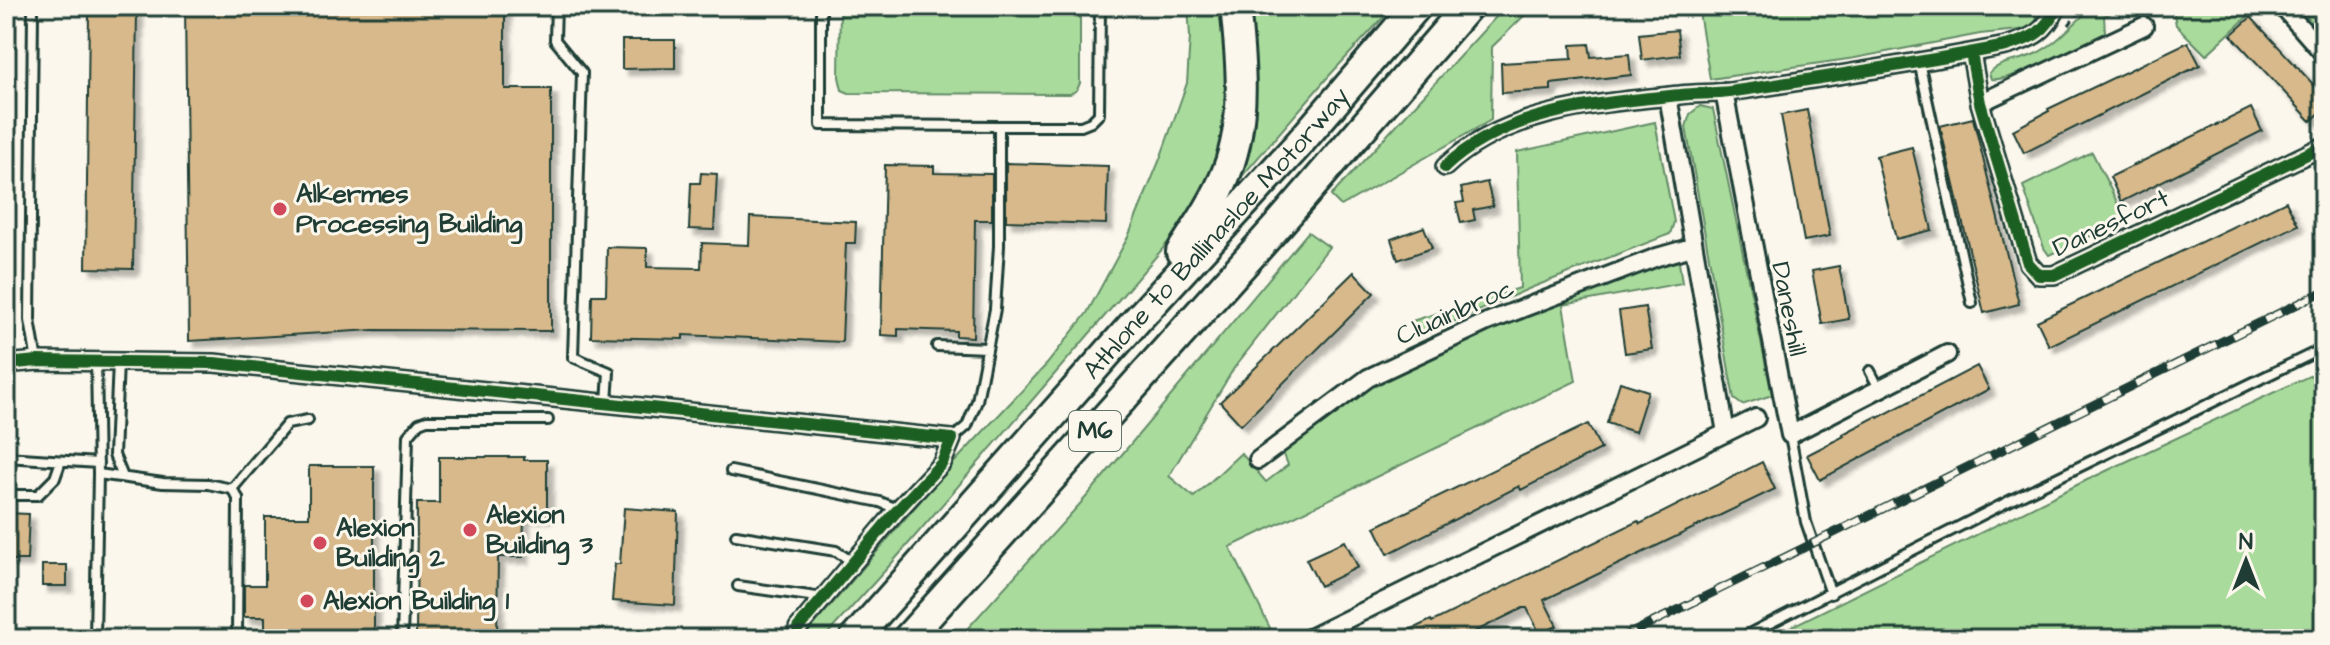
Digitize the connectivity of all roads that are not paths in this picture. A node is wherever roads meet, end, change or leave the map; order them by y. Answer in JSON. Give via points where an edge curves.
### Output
{"nodes":[{"id":1,"x":556,"y":6,"type":"edge"},
{"id":2,"x":821,"y":6,"type":"edge"},
{"id":3,"x":1100,"y":6,"type":"edge"},
{"id":4,"x":1235,"y":6,"type":"edge"},
{"id":5,"x":1417,"y":6,"type":"edge"},
{"id":6,"x":1468,"y":6,"type":"edge"},
{"id":7,"x":2058,"y":6,"type":"edge"},
{"id":8,"x":33,"y":12,"type":"dead end"},
{"id":9,"x":2287,"y":12,"type":"dead end"},
{"id":10,"x":2144,"y":26,"type":"dead end"},
{"id":11,"x":1971,"y":53,"type":"junction"},
{"id":12,"x":2324,"y":54,"type":"edge"},
{"id":13,"x":1919,"y":61,"type":"junction"},
{"id":14,"x":1724,"y":92,"type":"junction"},
{"id":15,"x":1668,"y":96,"type":"junction"},
{"id":16,"x":1980,"y":103,"type":"junction"},
{"id":17,"x":999,"y":126,"type":"junction"},
{"id":18,"x":2324,"y":146,"type":"edge"},
{"id":19,"x":1445,"y":167,"type":"dead end"},
{"id":20,"x":1692,"y":247,"type":"junction"},
{"id":21,"x":1972,"y":303,"type":"dead end"},
{"id":22,"x":1137,"y":320,"type":"junction"},
{"id":23,"x":937,"y":346,"type":"dead end"},
{"id":24,"x":987,"y":348,"type":"junction"},
{"id":25,"x":2324,"y":348,"type":"edge"},
{"id":26,"x":1947,"y":354,"type":"dead end"},
{"id":27,"x":37,"y":361,"type":"junction"},
{"id":28,"x":96,"y":362,"type":"junction"},
{"id":29,"x":118,"y":362,"type":"junction"},
{"id":30,"x":6,"y":364,"type":"edge"},
{"id":31,"x":1870,"y":371,"type":"dead end"},
{"id":32,"x":1879,"y":389,"type":"junction"},
{"id":33,"x":607,"y":404,"type":"junction"},
{"id":34,"x":1756,"y":418,"type":"dead end"},
{"id":35,"x":308,"y":420,"type":"dead end"},
{"id":36,"x":548,"y":420,"type":"dead end"},
{"id":37,"x":1726,"y":433,"type":"junction"},
{"id":38,"x":1790,"y":435,"type":"junction"},
{"id":39,"x":952,"y":439,"type":"junction"},
{"id":40,"x":6,"y":457,"type":"edge"},
{"id":41,"x":1258,"y":460,"type":"dead end"},
{"id":42,"x":61,"y":461,"type":"junction"},
{"id":43,"x":98,"y":463,"type":"junction"},
{"id":44,"x":731,"y":471,"type":"dead end"},
{"id":45,"x":98,"y":474,"type":"junction"},
{"id":46,"x":123,"y":477,"type":"junction"},
{"id":47,"x":232,"y":489,"type":"junction"},
{"id":48,"x":6,"y":495,"type":"edge"},
{"id":49,"x":898,"y":509,"type":"junction"},
{"id":50,"x":736,"y":535,"type":"dead end"},
{"id":51,"x":854,"y":563,"type":"junction"},
{"id":52,"x":738,"y":586,"type":"dead end"},
{"id":53,"x":1831,"y":594,"type":"junction"},
{"id":54,"x":824,"y":598,"type":"junction"},
{"id":55,"x":798,"y":628,"type":"dead end"},
{"id":56,"x":95,"y":639,"type":"edge"},
{"id":57,"x":237,"y":639,"type":"edge"},
{"id":58,"x":402,"y":639,"type":"edge"},
{"id":59,"x":854,"y":639,"type":"edge"},
{"id":60,"x":907,"y":639,"type":"edge"},
{"id":61,"x":1307,"y":639,"type":"edge"},
{"id":62,"x":1739,"y":639,"type":"edge"}],
"edges":[{"from":1,"to":33,"type":"lane","via":[[555,40],[582,73],[573,357],[609,372]]},
{"from":2,"to":17,"type":"lane","via":[[821,125]]},
{"from":3,"to":17,"type":"lane","via":[[1099,114],[1081,126]]},
{"from":4,"to":22,"type":"highway","via":[[1241,97],[1234,148],[1213,203]]},
{"from":5,"to":22,"type":"highway","name":"Athlone to Ballinasloe Motorway","number":"M6"},
{"from":6,"to":60,"type":"highway","name":"Athlone to Ballinasloe Motorway","number":"M6"},
{"from":7,"to":11,"type":"street","via":[[2046,28],[2032,37]]},
{"from":8,"to":27,"type":"lane","via":[[30,320]]},
{"from":9,"to":12,"type":"street"},
{"from":10,"to":16,"type":"street"},
{"from":11,"to":13,"type":"street"},
{"from":11,"to":16,"type":"street","name":"Danesfort"},
{"from":13,"to":14,"type":"street"},
{"from":13,"to":21,"type":"lane"},
{"from":14,"to":15,"type":"street"},
{"from":14,"to":38,"type":"street","name":"Daneshill"},
{"from":15,"to":19,"type":"street","via":[[1602,104],[1516,125],[1480,141]]},
{"from":15,"to":20,"type":"street"},
{"from":16,"to":18,"type":"street","name":"Danesfort","via":[[2028,263],[2039,275],[2054,275]]},
{"from":17,"to":24,"type":"lane","via":[[999,246]]},
{"from":20,"to":37,"type":"street"},
{"from":20,"to":41,"type":"street","name":"Cluainbroc","via":[[1487,322],[1368,378]]},
{"from":22,"to":59,"type":"highway","name":"Athlone to Ballinasloe Motorway","number":"M6"},
{"from":23,"to":24,"type":"lane"},
{"from":24,"to":39,"type":"lane","via":[[977,401],[967,426]]},
{"from":25,"to":53,"type":"lane"},
{"from":26,"to":32,"type":"street"},
{"from":27,"to":28,"type":"street"},
{"from":27,"to":30,"type":"street"},
{"from":28,"to":29,"type":"street"},
{"from":28,"to":43,"type":"lane"},
{"from":29,"to":33,"type":"street","via":[[214,363]]},
{"from":29,"to":46,"type":"lane","via":[[114,455]]},
{"from":31,"to":32,"type":"lane"},
{"from":32,"to":38,"type":"street"},
{"from":33,"to":39,"type":"street"},
{"from":34,"to":37,"type":"street"},
{"from":35,"to":47,"type":"lane","via":[[287,424]]},
{"from":36,"to":58,"type":"lane","via":[[427,420],[408,436]]},
{"from":37,"to":61,"type":"street"},
{"from":38,"to":53,"type":"lane","via":[[1806,522]]},
{"from":39,"to":49,"type":"street","via":[[942,463]]},
{"from":40,"to":42,"type":"lane"},
{"from":42,"to":43,"type":"lane"},
{"from":42,"to":48,"type":"lane","via":[[55,478],[38,495]]},
{"from":43,"to":45,"type":"lane"},
{"from":44,"to":49,"type":"lane"},
{"from":45,"to":46,"type":"lane"},
{"from":45,"to":56,"type":"lane"},
{"from":46,"to":47,"type":"lane"},
{"from":47,"to":57,"type":"lane","via":[[238,498]]},
{"from":49,"to":51,"type":"street"},
{"from":50,"to":51,"type":"lane","via":[[836,551]]},
{"from":51,"to":54,"type":"street"},
{"from":52,"to":54,"type":"lane"},
{"from":53,"to":62,"type":"lane"},
{"from":54,"to":55,"type":"street"}]}
